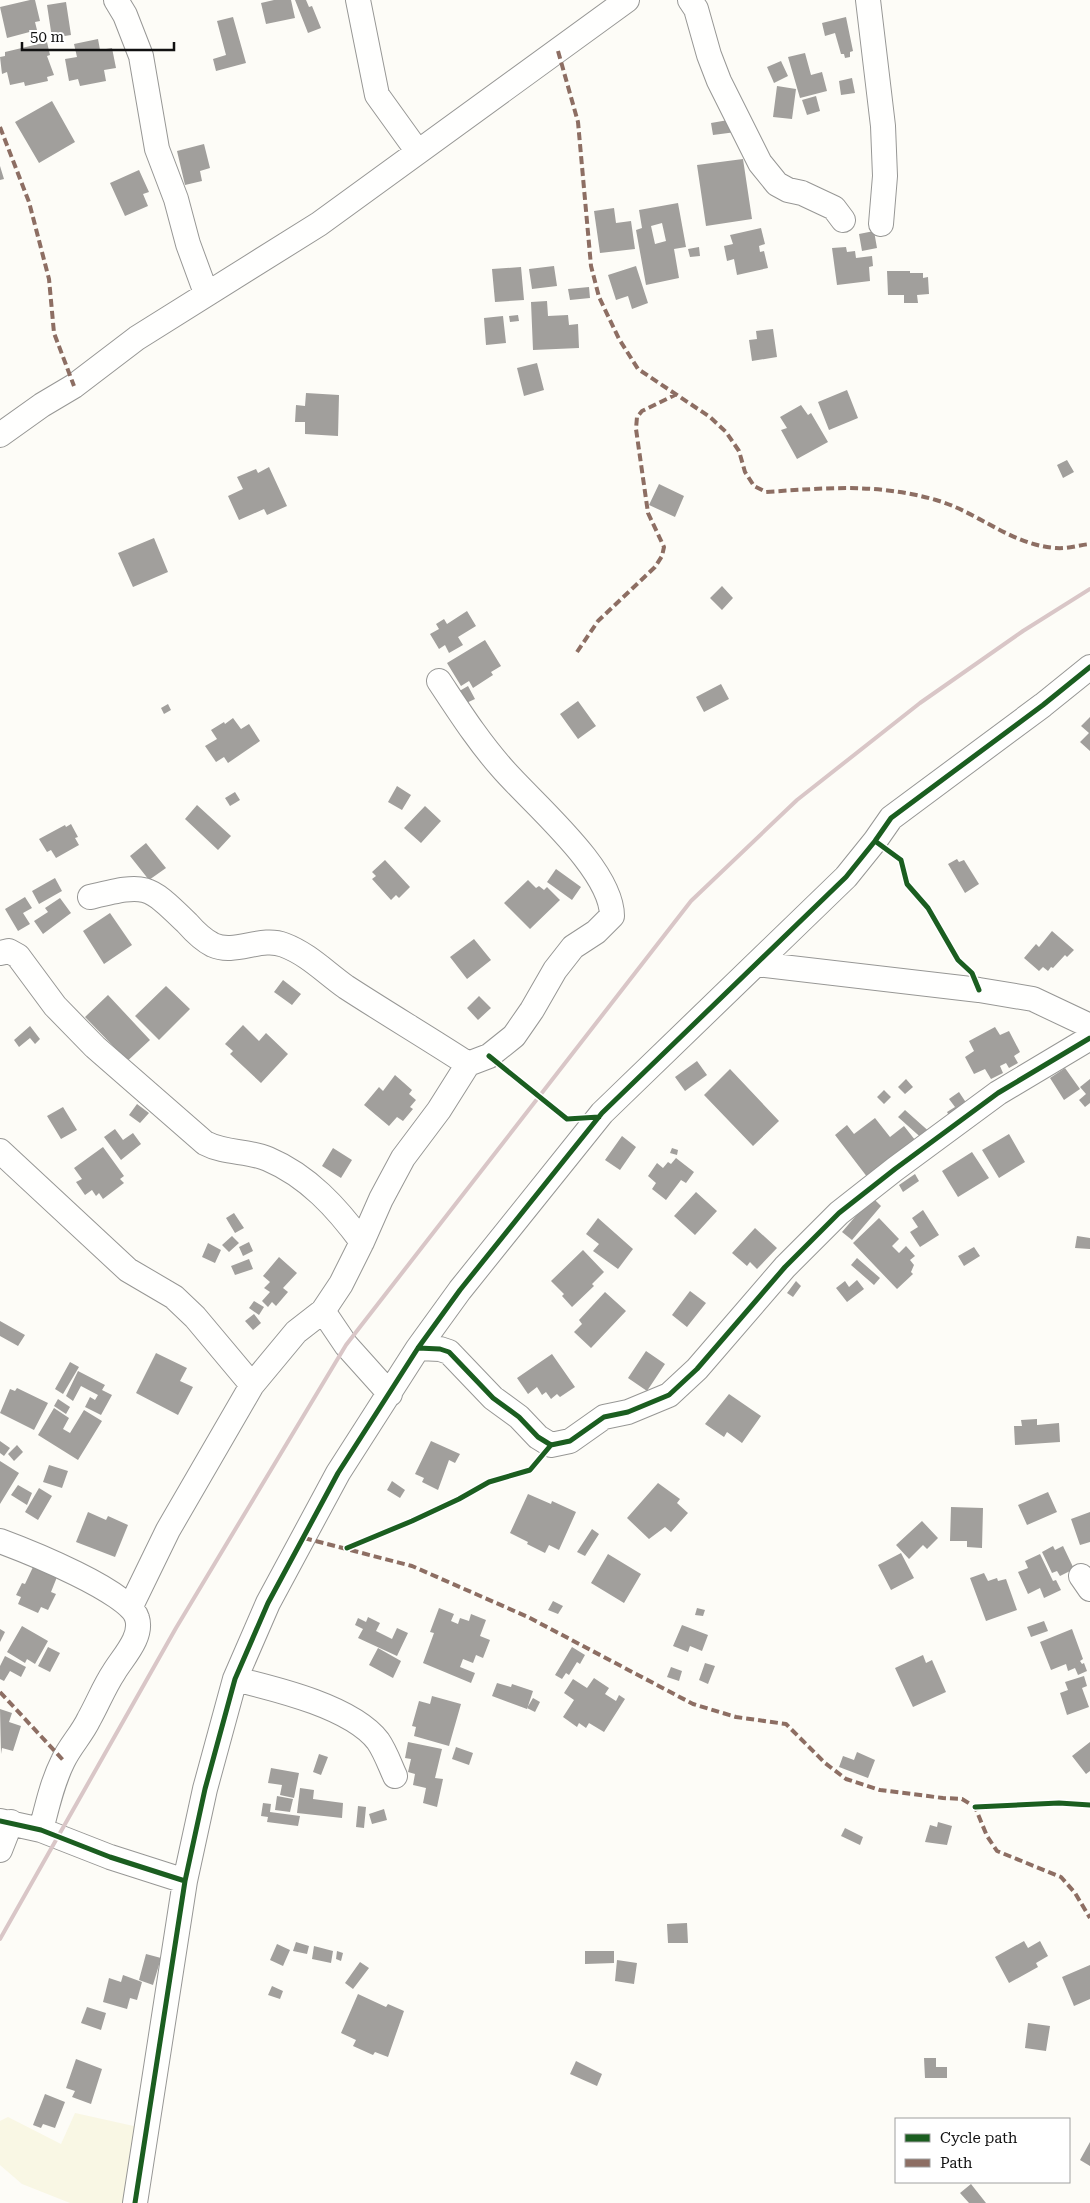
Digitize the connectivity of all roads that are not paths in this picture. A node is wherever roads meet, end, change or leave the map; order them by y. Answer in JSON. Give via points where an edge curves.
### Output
{"nodes":[{"id":1,"x":116,"y":0,"type":"edge"},
{"id":2,"x":358,"y":0,"type":"edge"},
{"id":3,"x":627,"y":0,"type":"edge"},
{"id":4,"x":690,"y":0,"type":"edge"},
{"id":5,"x":868,"y":0,"type":"edge"},
{"id":6,"x":418,"y":152,"type":"junction"},
{"id":7,"x":843,"y":220,"type":"dead end"},
{"id":8,"x":881,"y":224,"type":"dead end"},
{"id":9,"x":206,"y":293,"type":"junction"},
{"id":10,"x":0,"y":435,"type":"edge"},
{"id":11,"x":1090,"y":668,"type":"edge"},
{"id":12,"x":439,"y":681,"type":"dead end"},
{"id":13,"x":90,"y":898,"type":"dead end"},
{"id":14,"x":0,"y":953,"type":"edge"},
{"id":15,"x":757,"y":964,"type":"junction"},
{"id":16,"x":1090,"y":1026,"type":"edge"},
{"id":17,"x":1090,"y":1038,"type":"edge"},
{"id":18,"x":468,"y":1064,"type":"junction"},
{"id":19,"x":0,"y":1151,"type":"edge"},
{"id":20,"x":362,"y":1242,"type":"junction"},
{"id":21,"x":323,"y":1311,"type":"junction"},
{"id":22,"x":418,"y":1348,"type":"junction"},
{"id":23,"x":252,"y":1385,"type":"junction"},
{"id":24,"x":390,"y":1394,"type":"junction"},
{"id":25,"x":0,"y":1541,"type":"edge"},
{"id":26,"x":131,"y":1606,"type":"junction"},
{"id":27,"x":235,"y":1679,"type":"junction"},
{"id":28,"x":395,"y":1776,"type":"dead end"},
{"id":29,"x":5,"y":1821,"type":"edge"},
{"id":30,"x":41,"y":1830,"type":"junction"},
{"id":31,"x":0,"y":1850,"type":"edge"},
{"id":32,"x":185,"y":1881,"type":"junction"},
{"id":33,"x":135,"y":2203,"type":"edge"}],
"edges":[{"from":1,"to":9,"type":"street","via":[[141,56],[157,149]]},
{"from":2,"to":6,"type":"street","via":[[377,96]]},
{"from":3,"to":6,"type":"street"},
{"from":4,"to":7,"type":"street","via":[[696,9],[719,81],[760,163],[777,184],[834,208]]},
{"from":5,"to":8,"type":"street","via":[[883,126],[885,176]]},
{"from":6,"to":9,"type":"street","via":[[319,224]]},
{"from":9,"to":10,"type":"street"},
{"from":11,"to":15,"type":"street","via":[[891,818],[846,877]]},
{"from":12,"to":18,"type":"street","via":[[503,769],[572,841],[612,903],[612,916],[596,932],[573,947],[514,1036],[489,1056]]},
{"from":13,"to":18,"type":"street","via":[[127,888],[145,889],[159,896],[212,945],[227,948],[261,942],[282,944],[307,956],[345,986]]},
{"from":14,"to":20,"type":"street","via":[[9,950],[18,956],[55,1006],[95,1047],[205,1143],[216,1149],[267,1159],[305,1180],[338,1211]]},
{"from":15,"to":16,"type":"street","via":[[1034,999]]},
{"from":15,"to":22,"type":"street","via":[[602,1113],[460,1290]]},
{"from":17,"to":22,"type":"street","via":[[998,1093],[839,1213],[785,1267],[697,1369],[669,1395],[628,1412],[604,1417],[570,1440],[551,1445],[492,1398],[449,1352]]},
{"from":18,"to":20,"type":"street","via":[[403,1158]]},
{"from":19,"to":23,"type":"street","via":[[128,1270],[174,1297]]},
{"from":20,"to":21,"type":"street"},
{"from":21,"to":23,"type":"street","via":[[296,1332]]},
{"from":21,"to":24,"type":"street","via":[[346,1345]]},
{"from":22,"to":24,"type":"street"},
{"from":23,"to":26,"type":"street","via":[[168,1530]]},
{"from":24,"to":27,"type":"street","via":[[338,1473],[268,1603]]},
{"from":25,"to":26,"type":"street","via":[[71,1570]]},
{"from":26,"to":30,"type":"street","via":[[138,1618],[135,1637],[63,1760]]},
{"from":27,"to":28,"type":"street","via":[[304,1698],[348,1716],[378,1742]]},
{"from":27,"to":32,"type":"street","via":[[205,1789]]},
{"from":29,"to":30,"type":"street"},
{"from":29,"to":31,"type":"street"},
{"from":30,"to":32,"type":"street","via":[[110,1858]]},
{"from":32,"to":33,"type":"street"}]}
